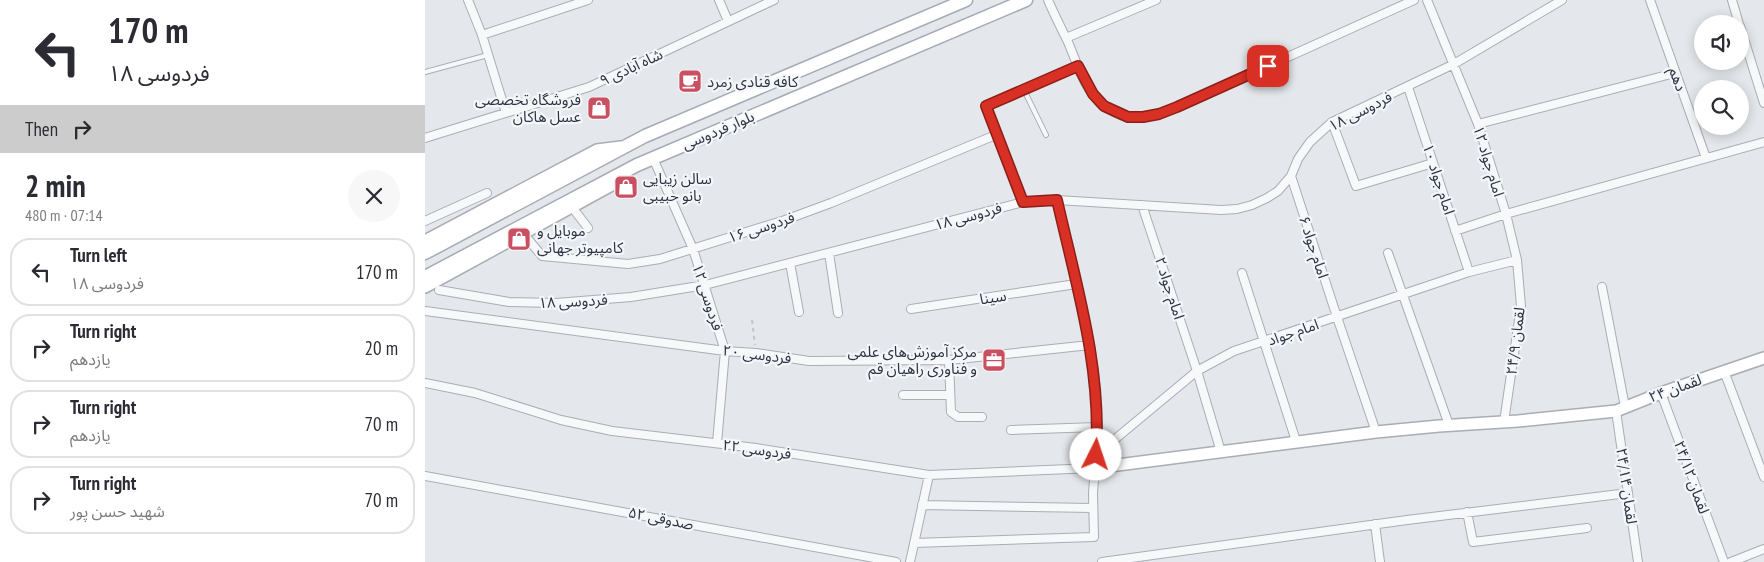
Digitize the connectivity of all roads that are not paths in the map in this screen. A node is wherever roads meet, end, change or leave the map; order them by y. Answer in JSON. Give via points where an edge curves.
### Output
{"nodes":[{"id":1,"x":468,"y":0,"type":"edge"},
{"id":2,"x":588,"y":0,"type":"edge"},
{"id":3,"x":719,"y":0,"type":"edge"},
{"id":4,"x":774,"y":0,"type":"edge"},
{"id":5,"x":966,"y":0,"type":"edge"},
{"id":6,"x":1026,"y":0,"type":"edge"},
{"id":7,"x":1048,"y":0,"type":"edge"},
{"id":8,"x":1156,"y":0,"type":"edge"},
{"id":9,"x":1414,"y":0,"type":"edge"},
{"id":10,"x":1427,"y":0,"type":"edge"},
{"id":11,"x":1562,"y":0,"type":"edge"},
{"id":12,"x":1651,"y":0,"type":"edge"},
{"id":13,"x":1732,"y":0,"type":"edge"},
{"id":14,"x":1737,"y":15,"type":"edge"},
{"id":15,"x":728,"y":21,"type":"junction"},
{"id":16,"x":482,"y":35,"type":"junction"},
{"id":17,"x":1066,"y":38,"type":"junction"},
{"id":18,"x":488,"y":55,"type":"junction"},
{"id":19,"x":1749,"y":55,"type":"edge"},
{"id":20,"x":1454,"y":64,"type":"junction"},
{"id":21,"x":1078,"y":66,"type":"junction"},
{"id":22,"x":425,"y":72,"type":"edge"},
{"id":23,"x":1675,"y":72,"type":"junction"},
{"id":24,"x":1408,"y":87,"type":"junction"},
{"id":25,"x":1023,"y":89,"type":"junction"},
{"id":26,"x":1764,"y":104,"type":"edge"},
{"id":27,"x":506,"y":113,"type":"junction"},
{"id":28,"x":1332,"y":122,"type":"junction"},
{"id":29,"x":1478,"y":124,"type":"junction"},
{"id":30,"x":998,"y":134,"type":"junction"},
{"id":31,"x":1046,"y":135,"type":"dead end"},
{"id":32,"x":425,"y":138,"type":"edge"},
{"id":33,"x":1764,"y":142,"type":"edge"},
{"id":34,"x":626,"y":147,"type":"junction"},
{"id":35,"x":653,"y":158,"type":"junction"},
{"id":36,"x":1706,"y":158,"type":"junction"},
{"id":37,"x":1433,"y":163,"type":"junction"},
{"id":38,"x":637,"y":165,"type":"junction"},
{"id":39,"x":1291,"y":176,"type":"junction"},
{"id":40,"x":487,"y":193,"type":"dead end"},
{"id":41,"x":1057,"y":200,"type":"junction"},
{"id":42,"x":1023,"y":202,"type":"junction"},
{"id":43,"x":1142,"y":205,"type":"junction"},
{"id":44,"x":572,"y":207,"type":"junction"},
{"id":45,"x":1506,"y":214,"type":"junction"},
{"id":46,"x":425,"y":221,"type":"edge"},
{"id":47,"x":588,"y":228,"type":"dead end"},
{"id":48,"x":1455,"y":231,"type":"junction"},
{"id":49,"x":523,"y":233,"type":"junction"},
{"id":50,"x":425,"y":241,"type":"edge"},
{"id":51,"x":693,"y":249,"type":"junction"},
{"id":52,"x":425,"y":253,"type":"edge"},
{"id":53,"x":829,"y":253,"type":"junction"},
{"id":54,"x":1389,"y":253,"type":"dead end"},
{"id":55,"x":1517,"y":260,"type":"junction"},
{"id":56,"x":790,"y":263,"type":"junction"},
{"id":57,"x":1469,"y":272,"type":"junction"},
{"id":58,"x":1242,"y":273,"type":"dead end"},
{"id":59,"x":425,"y":277,"type":"edge"},
{"id":60,"x":1076,"y":284,"type":"junction"},
{"id":61,"x":705,"y":285,"type":"junction"},
{"id":62,"x":425,"y":287,"type":"edge"},
{"id":63,"x":1602,"y":287,"type":"dead end"},
{"id":64,"x":439,"y":290,"type":"dead end"},
{"id":65,"x":1403,"y":295,"type":"junction"},
{"id":66,"x":911,"y":309,"type":"dead end"},
{"id":67,"x":425,"y":311,"type":"edge"},
{"id":68,"x":799,"y":312,"type":"dead end"},
{"id":69,"x":838,"y":313,"type":"dead end"},
{"id":70,"x":1337,"y":317,"type":"junction"},
{"id":71,"x":1265,"y":342,"type":"junction"},
{"id":72,"x":1090,"y":345,"type":"junction"},
{"id":73,"x":725,"y":351,"type":"junction"},
{"id":74,"x":1764,"y":358,"type":"edge"},
{"id":75,"x":949,"y":360,"type":"junction"},
{"id":76,"x":1197,"y":371,"type":"junction"},
{"id":77,"x":1724,"y":371,"type":"junction"},
{"id":78,"x":425,"y":383,"type":"edge"},
{"id":79,"x":1661,"y":392,"type":"junction"},
{"id":80,"x":951,"y":394,"type":"junction"},
{"id":81,"x":903,"y":395,"type":"dead end"},
{"id":82,"x":1621,"y":409,"type":"junction"},
{"id":83,"x":982,"y":417,"type":"dead end"},
{"id":84,"x":1504,"y":422,"type":"junction"},
{"id":85,"x":1449,"y":425,"type":"junction"},
{"id":86,"x":1098,"y":427,"type":"junction"},
{"id":87,"x":1011,"y":430,"type":"dead end"},
{"id":88,"x":1376,"y":432,"type":"junction"},
{"id":89,"x":1296,"y":441,"type":"junction"},
{"id":90,"x":717,"y":443,"type":"junction"},
{"id":91,"x":1221,"y":452,"type":"junction"},
{"id":92,"x":1096,"y":455,"type":"junction"},
{"id":93,"x":1094,"y":468,"type":"junction"},
{"id":94,"x":929,"y":475,"type":"junction"},
{"id":95,"x":425,"y":476,"type":"edge"},
{"id":96,"x":1764,"y":477,"type":"edge"},
{"id":97,"x":1628,"y":493,"type":"junction"},
{"id":98,"x":922,"y":505,"type":"junction"},
{"id":99,"x":1093,"y":508,"type":"junction"},
{"id":100,"x":1467,"y":512,"type":"junction"},
{"id":101,"x":1375,"y":524,"type":"junction"},
{"id":102,"x":1587,"y":528,"type":"dead end"},
{"id":103,"x":914,"y":543,"type":"junction"},
{"id":104,"x":1764,"y":549,"type":"edge"},
{"id":105,"x":896,"y":562,"type":"edge"},
{"id":106,"x":909,"y":562,"type":"edge"},
{"id":107,"x":1102,"y":562,"type":"edge"},
{"id":108,"x":1380,"y":562,"type":"edge"},
{"id":109,"x":1638,"y":562,"type":"edge"},
{"id":110,"x":1724,"y":562,"type":"edge"},
{"id":111,"x":1731,"y":562,"type":"edge"}],
"edges":[{"from":1,"to":16,"type":"street"},
{"from":2,"to":16,"type":"street"},
{"from":3,"to":15,"type":"street"},
{"from":4,"to":15,"type":"street","name":"شاه آبادی ۹"},
{"from":5,"to":34,"type":"main road","name":"بلوار فردوسی","via":[[654,132]]},
{"from":6,"to":35,"type":"main road","name":"بلوار فردوسی"},
{"from":7,"to":17,"type":"street"},
{"from":8,"to":17,"type":"street"},
{"from":9,"to":21,"type":"street","via":[[1159,114],[1128,117],[1104,106],[1093,94]]},
{"from":10,"to":20,"type":"street","name":"امام جواد ۱۲"},
{"from":11,"to":20,"type":"street","name":"فردوسی ۱۸"},
{"from":12,"to":23,"type":"street","name":"دهم"},
{"from":13,"to":14,"type":"street"},
{"from":15,"to":27,"type":"street","name":"شاه آبادی ۹","via":[[589,87]]},
{"from":16,"to":18,"type":"street"},
{"from":17,"to":21,"type":"street"},
{"from":18,"to":22,"type":"lane"},
{"from":18,"to":27,"type":"street"},
{"from":19,"to":26,"type":"street"},
{"from":20,"to":24,"type":"street","name":"فردوسی ۱۸"},
{"from":20,"to":29,"type":"street","name":"امام جواد ۱۲"},
{"from":21,"to":25,"type":"street"},
{"from":23,"to":29,"type":"street"},
{"from":23,"to":36,"type":"street","name":"دهم"},
{"from":24,"to":28,"type":"street","name":"فردوسی ۱۸"},
{"from":24,"to":37,"type":"street","name":"امام جواد ۱۰"},
{"from":25,"to":30,"type":"street","via":[[986,106]]},
{"from":25,"to":31,"type":"lane"},
{"from":27,"to":32,"type":"street","name":"شاه آبادی ۹"},
{"from":28,"to":37,"type":"street","via":[[1355,186]]},
{"from":28,"to":39,"type":"street","name":"فردوسی ۱۸","via":[[1310,142]]},
{"from":29,"to":45,"type":"street","name":"امام جواد ۱۲"},
{"from":30,"to":42,"type":"street"},
{"from":30,"to":51,"type":"street","name":"فردوسی ۱۶","via":[[831,203]]},
{"from":33,"to":36,"type":"street"},
{"from":34,"to":50,"type":"street","name":"بلوار فردوسی","via":[[597,150]]},
{"from":34,"to":52,"type":"main road"},
{"from":35,"to":38,"type":"main road","name":"بلوار فردوسی"},
{"from":35,"to":51,"type":"street","name":"فردوسی ۱۲"},
{"from":36,"to":45,"type":"street"},
{"from":37,"to":48,"type":"street","name":"امام جواد ۱۰"},
{"from":38,"to":44,"type":"street","name":"بلوار فردوسی","via":[[619,181]]},
{"from":38,"to":59,"type":"main road"},
{"from":39,"to":43,"type":"street","name":"فردوسی ۱۸","via":[[1267,198],[1237,209]]},
{"from":39,"to":70,"type":"street","name":"امام جواد ۶"},
{"from":40,"to":46,"type":"street"},
{"from":41,"to":42,"type":"street","name":"فردوسی ۱۸"},
{"from":41,"to":43,"type":"street","name":"فردوسی ۱۸"},
{"from":41,"to":60,"type":"street"},
{"from":42,"to":53,"type":"street","name":"فردوسی ۱۸"},
{"from":43,"to":76,"type":"street","name":"امام جواد ۲"},
{"from":44,"to":47,"type":"street"},
{"from":44,"to":49,"type":"street","name":"بلوار فردوسی"},
{"from":45,"to":48,"type":"street"},
{"from":45,"to":55,"type":"street","name":"امام جواد ۱۲"},
{"from":48,"to":57,"type":"street","name":"امام جواد ۱۰"},
{"from":49,"to":51,"type":"street","name":"فردوسی ۱۶","via":[[542,256],[628,264],[660,260]]},
{"from":49,"to":62,"type":"street","name":"بلوار فردوسی"},
{"from":51,"to":61,"type":"street","name":"فردوسی ۱۲"},
{"from":53,"to":56,"type":"street","name":"فردوسی ۱۸"},
{"from":53,"to":69,"type":"street"},
{"from":54,"to":65,"type":"street"},
{"from":55,"to":57,"type":"street","name":"امام جواد"},
{"from":55,"to":84,"type":"street","name":"لقمان ۲۴/۹","via":[[1521,306]]},
{"from":56,"to":61,"type":"street","name":"فردوسی ۱۸"},
{"from":56,"to":68,"type":"street"},
{"from":57,"to":65,"type":"street","name":"امام جواد"},
{"from":58,"to":71,"type":"street"},
{"from":60,"to":66,"type":"street","name":"سینا"},
{"from":60,"to":72,"type":"street"},
{"from":61,"to":64,"type":"street","name":"فردوسی ۱۸","via":[[631,297],[556,304],[509,302]]},
{"from":61,"to":73,"type":"street","name":"فردوسی ۱۲"},
{"from":63,"to":82,"type":"street","name":"لقمان ۲۴/۱۴"},
{"from":65,"to":70,"type":"street","name":"امام جواد"},
{"from":65,"to":85,"type":"street"},
{"from":67,"to":73,"type":"street","name":"فردوسی ۲۰"},
{"from":70,"to":71,"type":"street","name":"امام جواد"},
{"from":70,"to":88,"type":"street","name":"امام جواد ۶"},
{"from":71,"to":76,"type":"street","name":"امام جواد","via":[[1234,351]]},
{"from":71,"to":89,"type":"street"},
{"from":72,"to":75,"type":"street","name":"فردوسی ۲۰"},
{"from":72,"to":86,"type":"street"},
{"from":73,"to":75,"type":"street","name":"فردوسی ۲۰","via":[[809,361]]},
{"from":73,"to":90,"type":"street","name":"فردوسی ۱۲"},
{"from":74,"to":77,"type":"street","name":"لقمان ۲۴"},
{"from":75,"to":80,"type":"street"},
{"from":76,"to":91,"type":"street","name":"امام جواد ۲"},
{"from":76,"to":92,"type":"street","name":"امام جواد"},
{"from":77,"to":79,"type":"street","name":"لقمان ۲۴"},
{"from":77,"to":96,"type":"street"},
{"from":78,"to":90,"type":"street","name":"فردوسی ۲۲","via":[[475,393],[561,420],[612,431]]},
{"from":79,"to":82,"type":"street","name":"لقمان ۲۴"},
{"from":79,"to":110,"type":"street","name":"لقمان ۲۴/۱۲"},
{"from":80,"to":81,"type":"street"},
{"from":80,"to":83,"type":"street","via":[[954,416]]},
{"from":82,"to":84,"type":"street","name":"لقمان ۲۴"},
{"from":82,"to":97,"type":"street","name":"لقمان ۲۴/۱۴"},
{"from":84,"to":85,"type":"street","name":"لقمان ۲۴"},
{"from":85,"to":88,"type":"street","name":"لقمان ۲۴"},
{"from":86,"to":87,"type":"street"},
{"from":86,"to":92,"type":"street"},
{"from":88,"to":89,"type":"street","name":"لقمان ۲۴"},
{"from":89,"to":91,"type":"street","name":"لقمان ۲۴"},
{"from":90,"to":94,"type":"street","name":"فردوسی ۲۲"},
{"from":91,"to":93,"type":"street","name":"لقمان ۲۴"},
{"from":92,"to":93,"type":"street"},
{"from":93,"to":94,"type":"street","name":"فردوسی ۲۲"},
{"from":93,"to":99,"type":"street"},
{"from":94,"to":98,"type":"street"},
{"from":95,"to":105,"type":"street","name":"صدوقی ۵۲"},
{"from":97,"to":100,"type":"street"},
{"from":97,"to":109,"type":"street","name":"لقمان ۲۴/۱۴"},
{"from":98,"to":99,"type":"street"},
{"from":98,"to":103,"type":"street"},
{"from":99,"to":103,"type":"street","via":[[1094,536]]},
{"from":100,"to":101,"type":"street"},
{"from":100,"to":102,"type":"street","via":[[1473,542]]},
{"from":101,"to":107,"type":"street"},
{"from":101,"to":108,"type":"street"},
{"from":103,"to":106,"type":"street"},
{"from":104,"to":111,"type":"street"}]}
